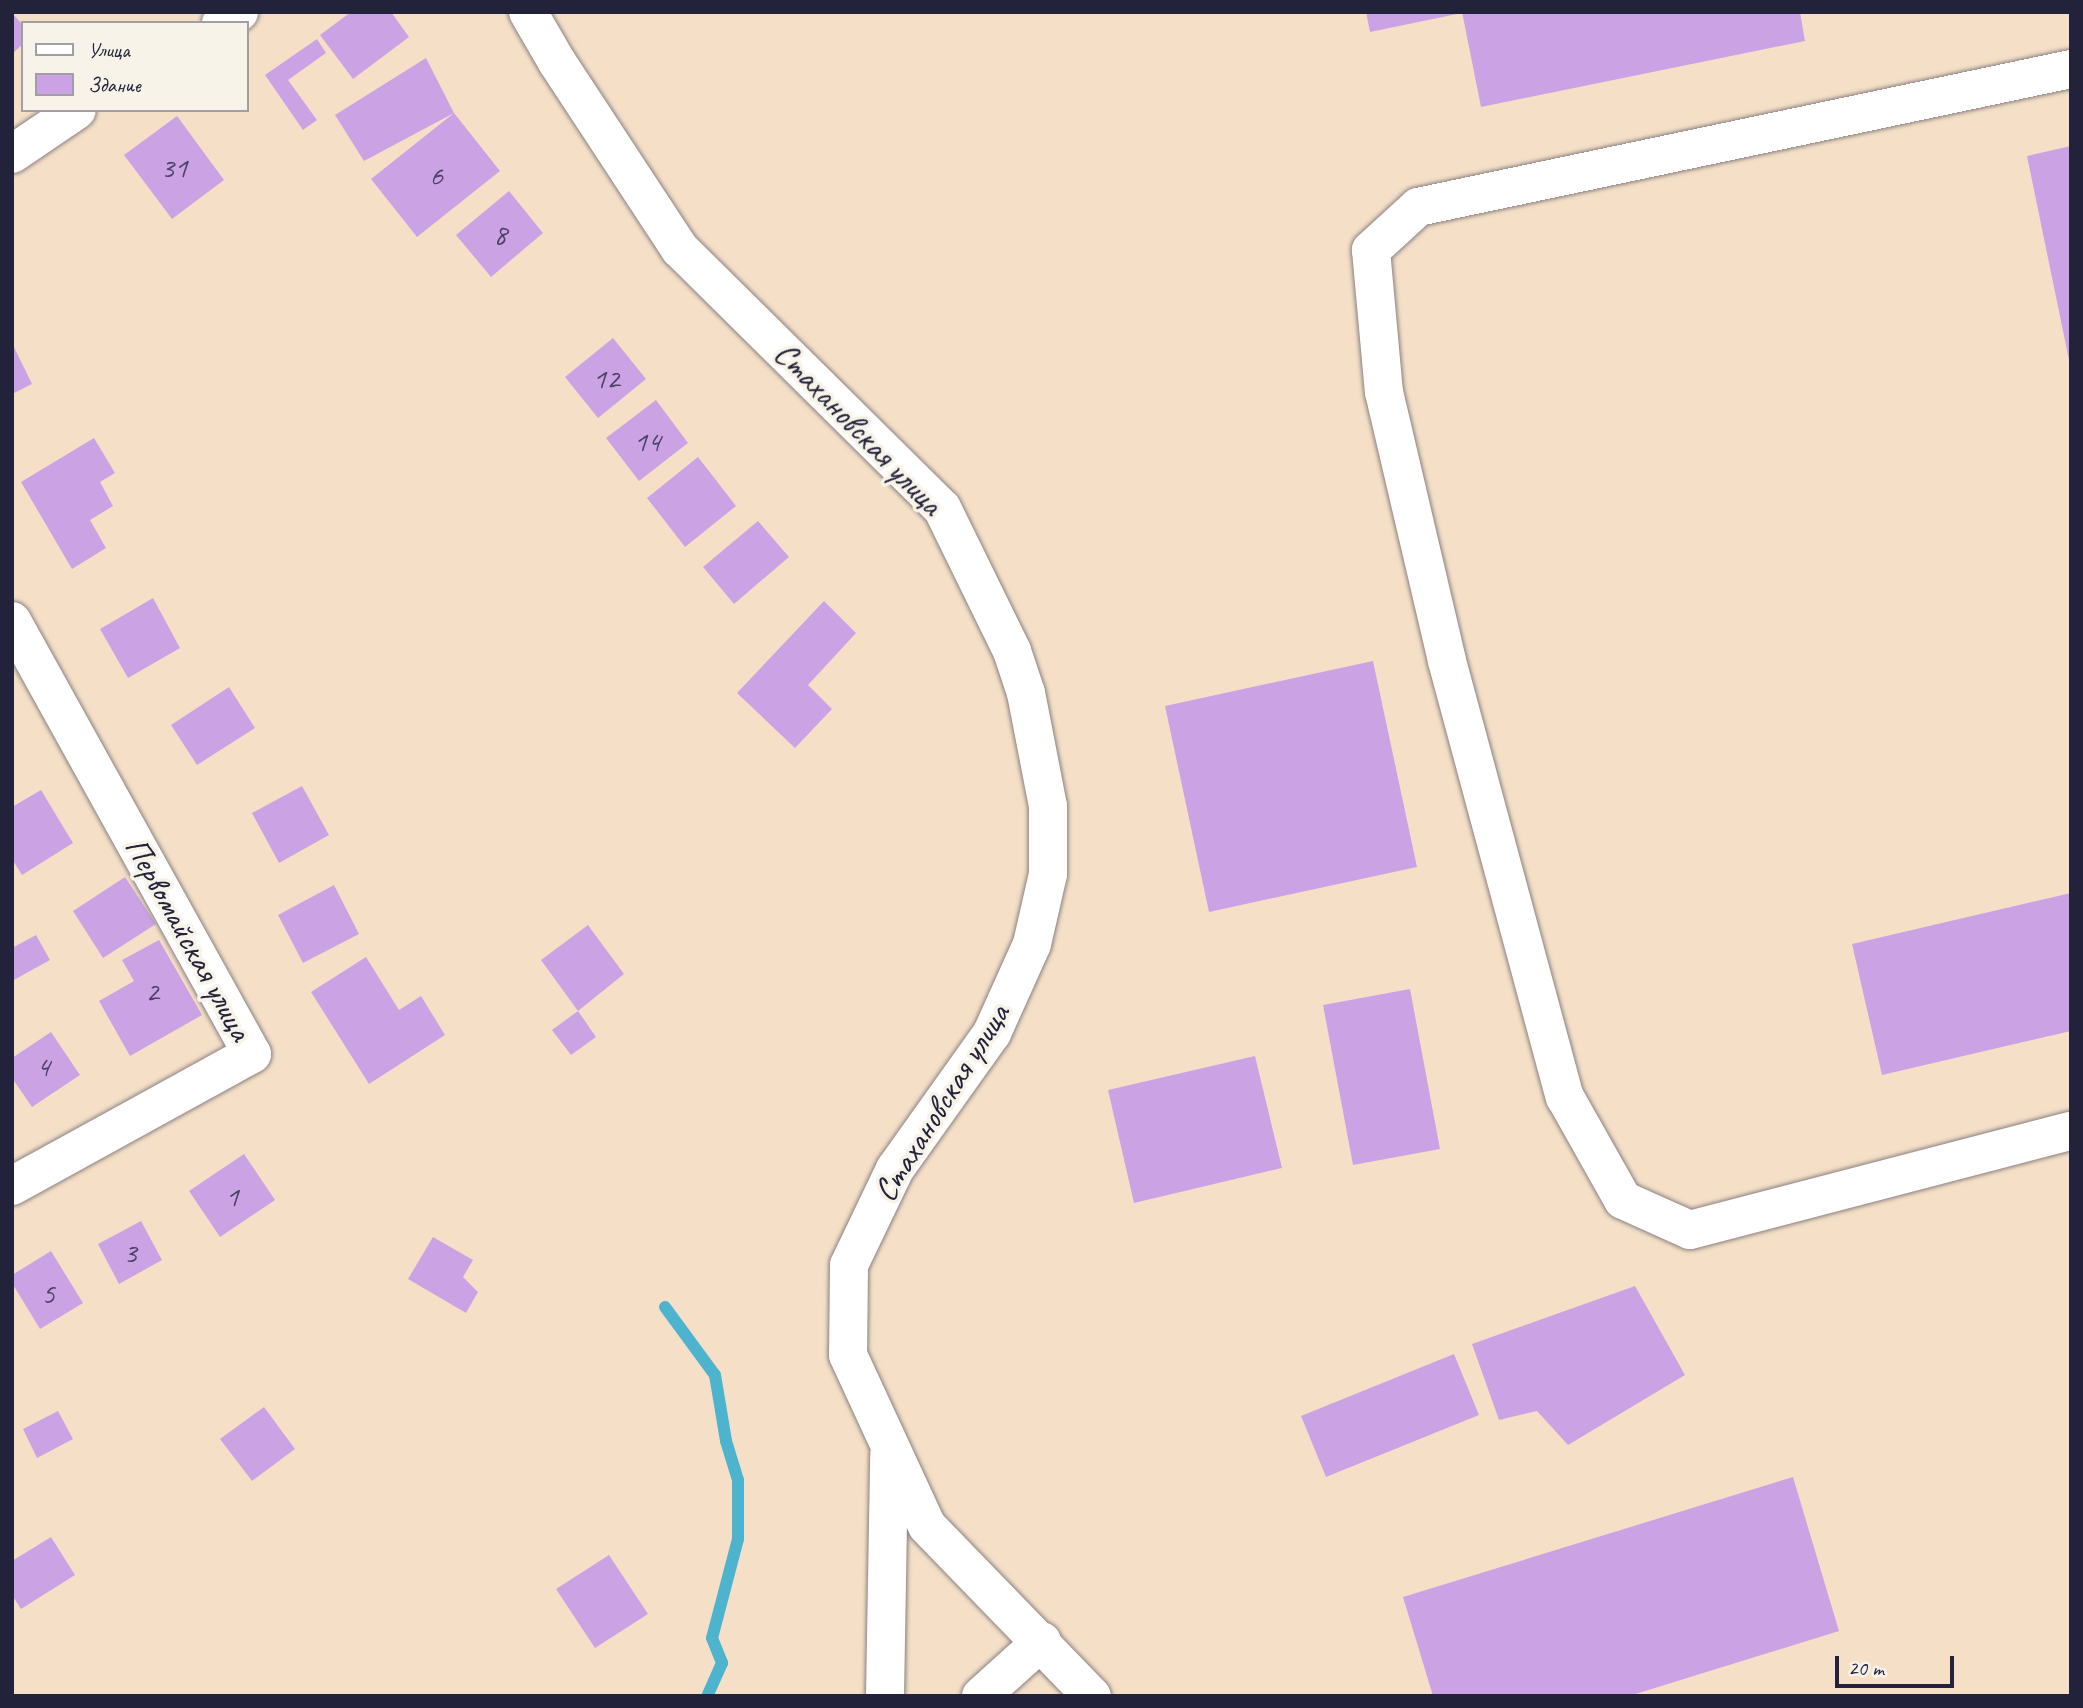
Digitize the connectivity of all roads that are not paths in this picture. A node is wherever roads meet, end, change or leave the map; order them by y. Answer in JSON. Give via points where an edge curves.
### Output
{"nodes":[{"id":1,"x":528,"y":12,"type":"edge"},
{"id":2,"x":2071,"y":69,"type":"edge"},
{"id":3,"x":74,"y":112,"type":"edge"},
{"id":4,"x":12,"y":154,"type":"edge"},
{"id":5,"x":12,"y":621,"type":"edge"},
{"id":6,"x":2071,"y":1131,"type":"edge"},
{"id":7,"x":12,"y":1186,"type":"edge"},
{"id":8,"x":889,"y":1439,"type":"junction"},
{"id":9,"x":1042,"y":1641,"type":"junction"},
{"id":10,"x":885,"y":1696,"type":"edge"},
{"id":11,"x":981,"y":1696,"type":"edge"},
{"id":12,"x":1092,"y":1696,"type":"edge"}],
"edges":[{"from":1,"to":8,"type":"street","name":"Стахановская улица","via":[[680,249],[942,508],[1012,652],[1026,693],[1048,806],[1048,874],[1032,944],[992,1033],[895,1169],[849,1265],[848,1355]]},
{"from":2,"to":6,"type":"street","via":[[1418,206],[1371,250],[1384,392],[1447,661],[1565,1097],[1623,1200],[1690,1230]]},
{"from":3,"to":4,"type":"street"},
{"from":5,"to":7,"type":"street","name":"Первомайская улица","via":[[252,1054]]},
{"from":8,"to":9,"type":"street","name":"Стахановская улица","via":[[927,1526]]},
{"from":8,"to":10,"type":"street"},
{"from":9,"to":11,"type":"street"},
{"from":9,"to":12,"type":"street","name":"Стахановская улица"}]}
